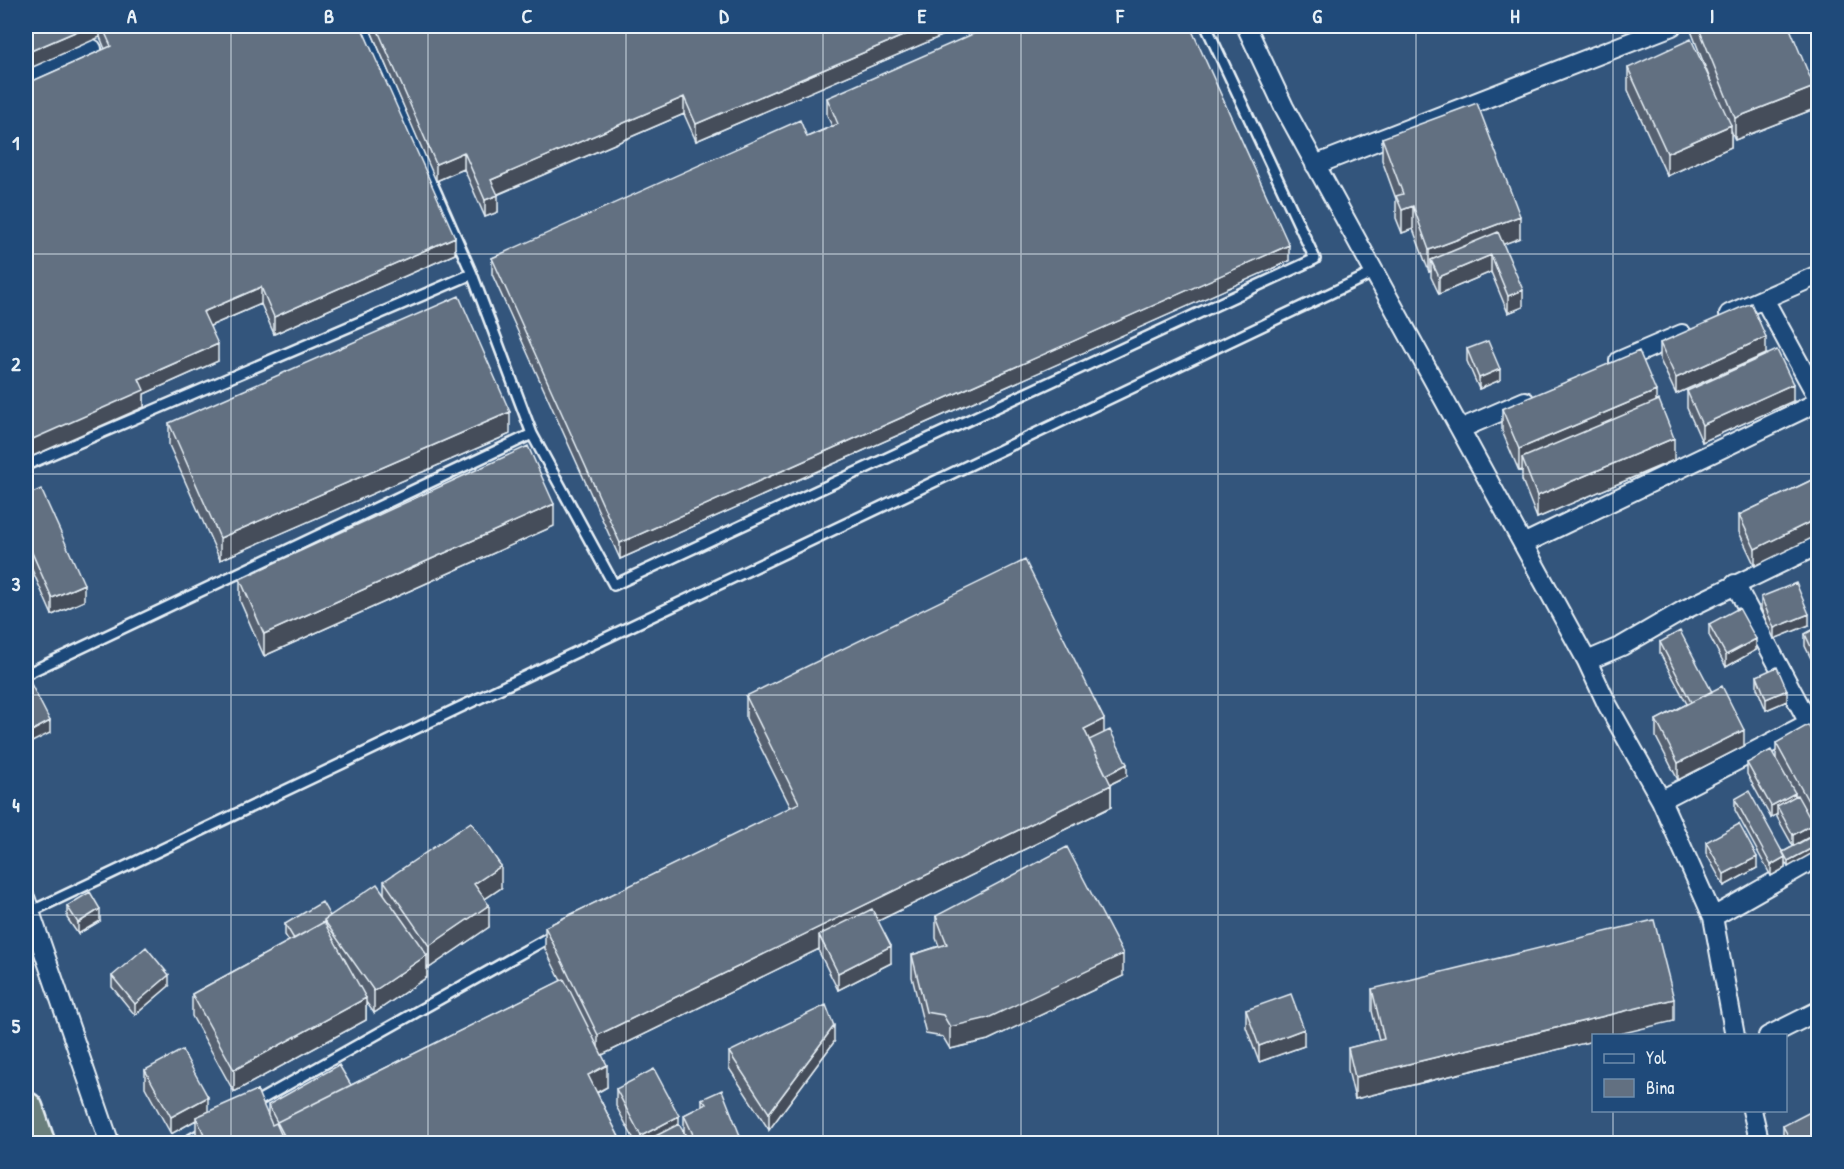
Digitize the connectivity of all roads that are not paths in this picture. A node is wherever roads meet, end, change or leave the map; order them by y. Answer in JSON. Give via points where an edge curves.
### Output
{"nodes":[{"id":1,"x":363,"y":26,"type":"edge"},
{"id":2,"x":1206,"y":26,"type":"edge"},
{"id":3,"x":1246,"y":26,"type":"edge"},
{"id":4,"x":1672,"y":26,"type":"edge"},
{"id":5,"x":92,"y":49,"type":"dead end"},
{"id":6,"x":26,"y":78,"type":"edge"},
{"id":7,"x":1316,"y":165,"type":"junction"},
{"id":8,"x":1375,"y":272,"type":"junction"},
{"id":9,"x":472,"y":274,"type":"junction"},
{"id":10,"x":1818,"y":275,"type":"edge"},
{"id":11,"x":1764,"y":299,"type":"junction"},
{"id":12,"x":1601,"y":369,"type":"edge"},
{"id":13,"x":1547,"y":392,"type":"edge"},
{"id":14,"x":1818,"y":400,"type":"edge"},
{"id":15,"x":1460,"y":429,"type":"junction"},
{"id":16,"x":532,"y":434,"type":"junction"},
{"id":17,"x":26,"y":465,"type":"edge"},
{"id":18,"x":1523,"y":544,"type":"junction"},
{"id":19,"x":1818,"y":545,"type":"edge"},
{"id":20,"x":1735,"y":584,"type":"junction"},
{"id":21,"x":1587,"y":661,"type":"junction"},
{"id":22,"x":26,"y":674,"type":"edge"},
{"id":23,"x":1809,"y":723,"type":"junction"},
{"id":24,"x":1818,"y":740,"type":"edge"},
{"id":25,"x":1661,"y":800,"type":"junction"},
{"id":26,"x":1818,"y":857,"type":"edge"},
{"id":27,"x":28,"y":906,"type":"edge"},
{"id":28,"x":1713,"y":917,"type":"junction"},
{"id":29,"x":560,"y":932,"type":"edge"},
{"id":30,"x":1818,"y":1011,"type":"edge"},
{"id":31,"x":1735,"y":1034,"type":"edge"},
{"id":32,"x":1770,"y":1034,"type":"edge"},
{"id":33,"x":26,"y":1109,"type":"edge"},
{"id":34,"x":244,"y":1109,"type":"edge"},
{"id":35,"x":1752,"y":1112,"type":"edge"},
{"id":36,"x":214,"y":1126,"type":"edge"},
{"id":37,"x":38,"y":1143,"type":"edge"},
{"id":38,"x":110,"y":1143,"type":"edge"},
{"id":39,"x":183,"y":1143,"type":"edge"},
{"id":40,"x":1760,"y":1143,"type":"edge"}],
"edges":[{"from":1,"to":9,"type":"lane"},
{"from":2,"to":16,"type":"lane","via":[[1316,259],[614,585]]},
{"from":3,"to":7,"type":"street"},
{"from":4,"to":7,"type":"street"},
{"from":5,"to":6,"type":"street"},
{"from":7,"to":8,"type":"street"},
{"from":8,"to":15,"type":"street"},
{"from":8,"to":27,"type":"lane"},
{"from":9,"to":16,"type":"lane"},
{"from":9,"to":17,"type":"lane"},
{"from":10,"to":11,"type":"street"},
{"from":11,"to":12,"type":"street"},
{"from":11,"to":14,"type":"street"},
{"from":13,"to":15,"type":"street"},
{"from":14,"to":18,"type":"street"},
{"from":15,"to":18,"type":"street"},
{"from":16,"to":22,"type":"lane"},
{"from":18,"to":21,"type":"street"},
{"from":19,"to":20,"type":"street"},
{"from":20,"to":21,"type":"street"},
{"from":20,"to":23,"type":"street"},
{"from":21,"to":25,"type":"street","via":[[1606,704]]},
{"from":23,"to":24,"type":"street"},
{"from":23,"to":25,"type":"street"},
{"from":25,"to":28,"type":"street"},
{"from":26,"to":28,"type":"street"},
{"from":27,"to":38,"type":"street"},
{"from":28,"to":31,"type":"street"},
{"from":29,"to":34,"type":"lane"},
{"from":30,"to":32,"type":"street"},
{"from":33,"to":37,"type":"highway"},
{"from":35,"to":40,"type":"street"},
{"from":36,"to":39,"type":"lane"}]}
